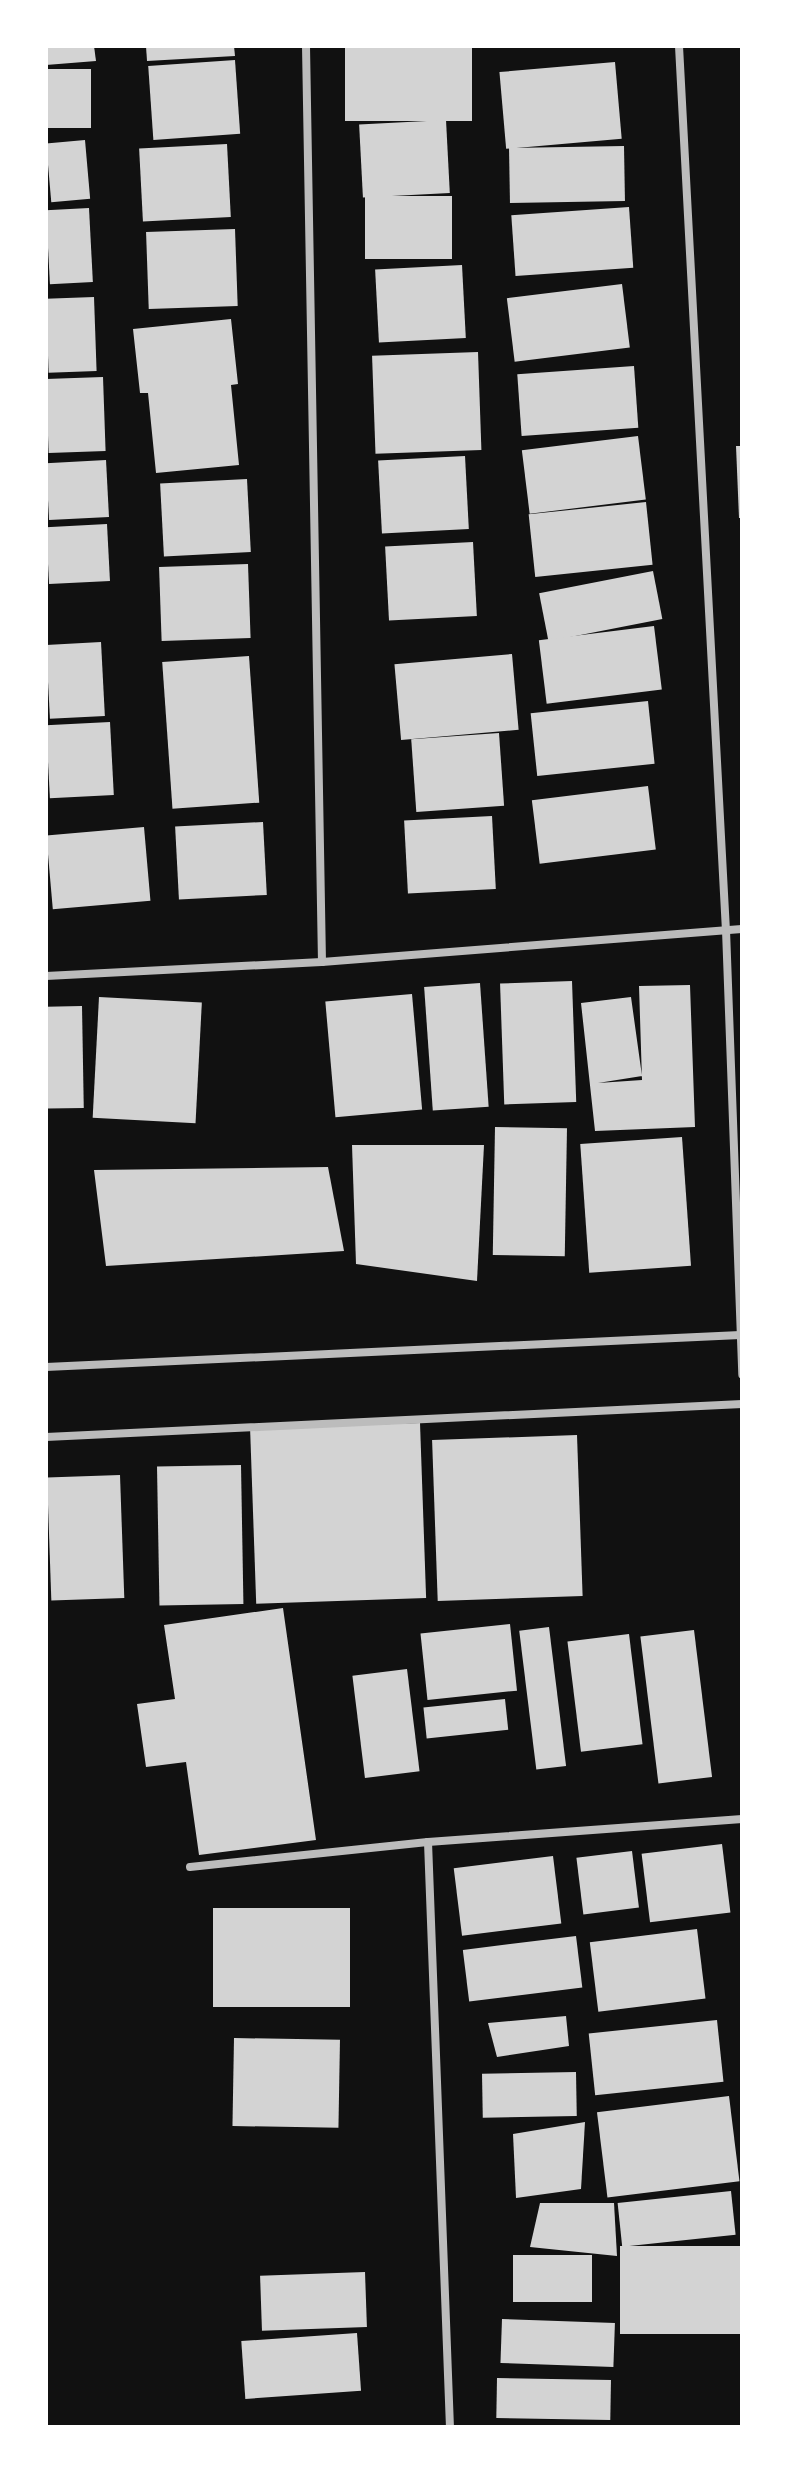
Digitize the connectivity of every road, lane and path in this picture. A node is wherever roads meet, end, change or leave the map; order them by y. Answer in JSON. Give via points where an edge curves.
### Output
{"nodes":[{"id":1,"x":306,"y":46,"type":"edge"},
{"id":2,"x":679,"y":46,"type":"edge"},
{"id":3,"x":742,"y":929,"type":"edge"},
{"id":4,"x":726,"y":930,"type":"junction"},
{"id":5,"x":322,"y":962,"type":"junction"},
{"id":6,"x":46,"y":976,"type":"edge"},
{"id":7,"x":740,"y":1336,"type":"edge"},
{"id":8,"x":46,"y":1367,"type":"edge"},
{"id":9,"x":742,"y":1375,"type":"edge"},
{"id":10,"x":742,"y":1404,"type":"edge"},
{"id":11,"x":46,"y":1437,"type":"edge"},
{"id":12,"x":742,"y":1819,"type":"edge"},
{"id":13,"x":428,"y":1842,"type":"junction"},
{"id":14,"x":190,"y":1867,"type":"dead end"},
{"id":15,"x":450,"y":2427,"type":"edge"}],
"edges":[{"from":1,"to":5,"type":"street"},
{"from":2,"to":4,"type":"street"},
{"from":3,"to":4,"type":"street"},
{"from":4,"to":5,"type":"street"},
{"from":4,"to":7,"type":"street"},
{"from":5,"to":6,"type":"street"},
{"from":7,"to":8,"type":"street"},
{"from":7,"to":9,"type":"street"},
{"from":10,"to":11,"type":"street"},
{"from":12,"to":13,"type":"street"},
{"from":13,"to":14,"type":"street"},
{"from":13,"to":15,"type":"street"}]}
